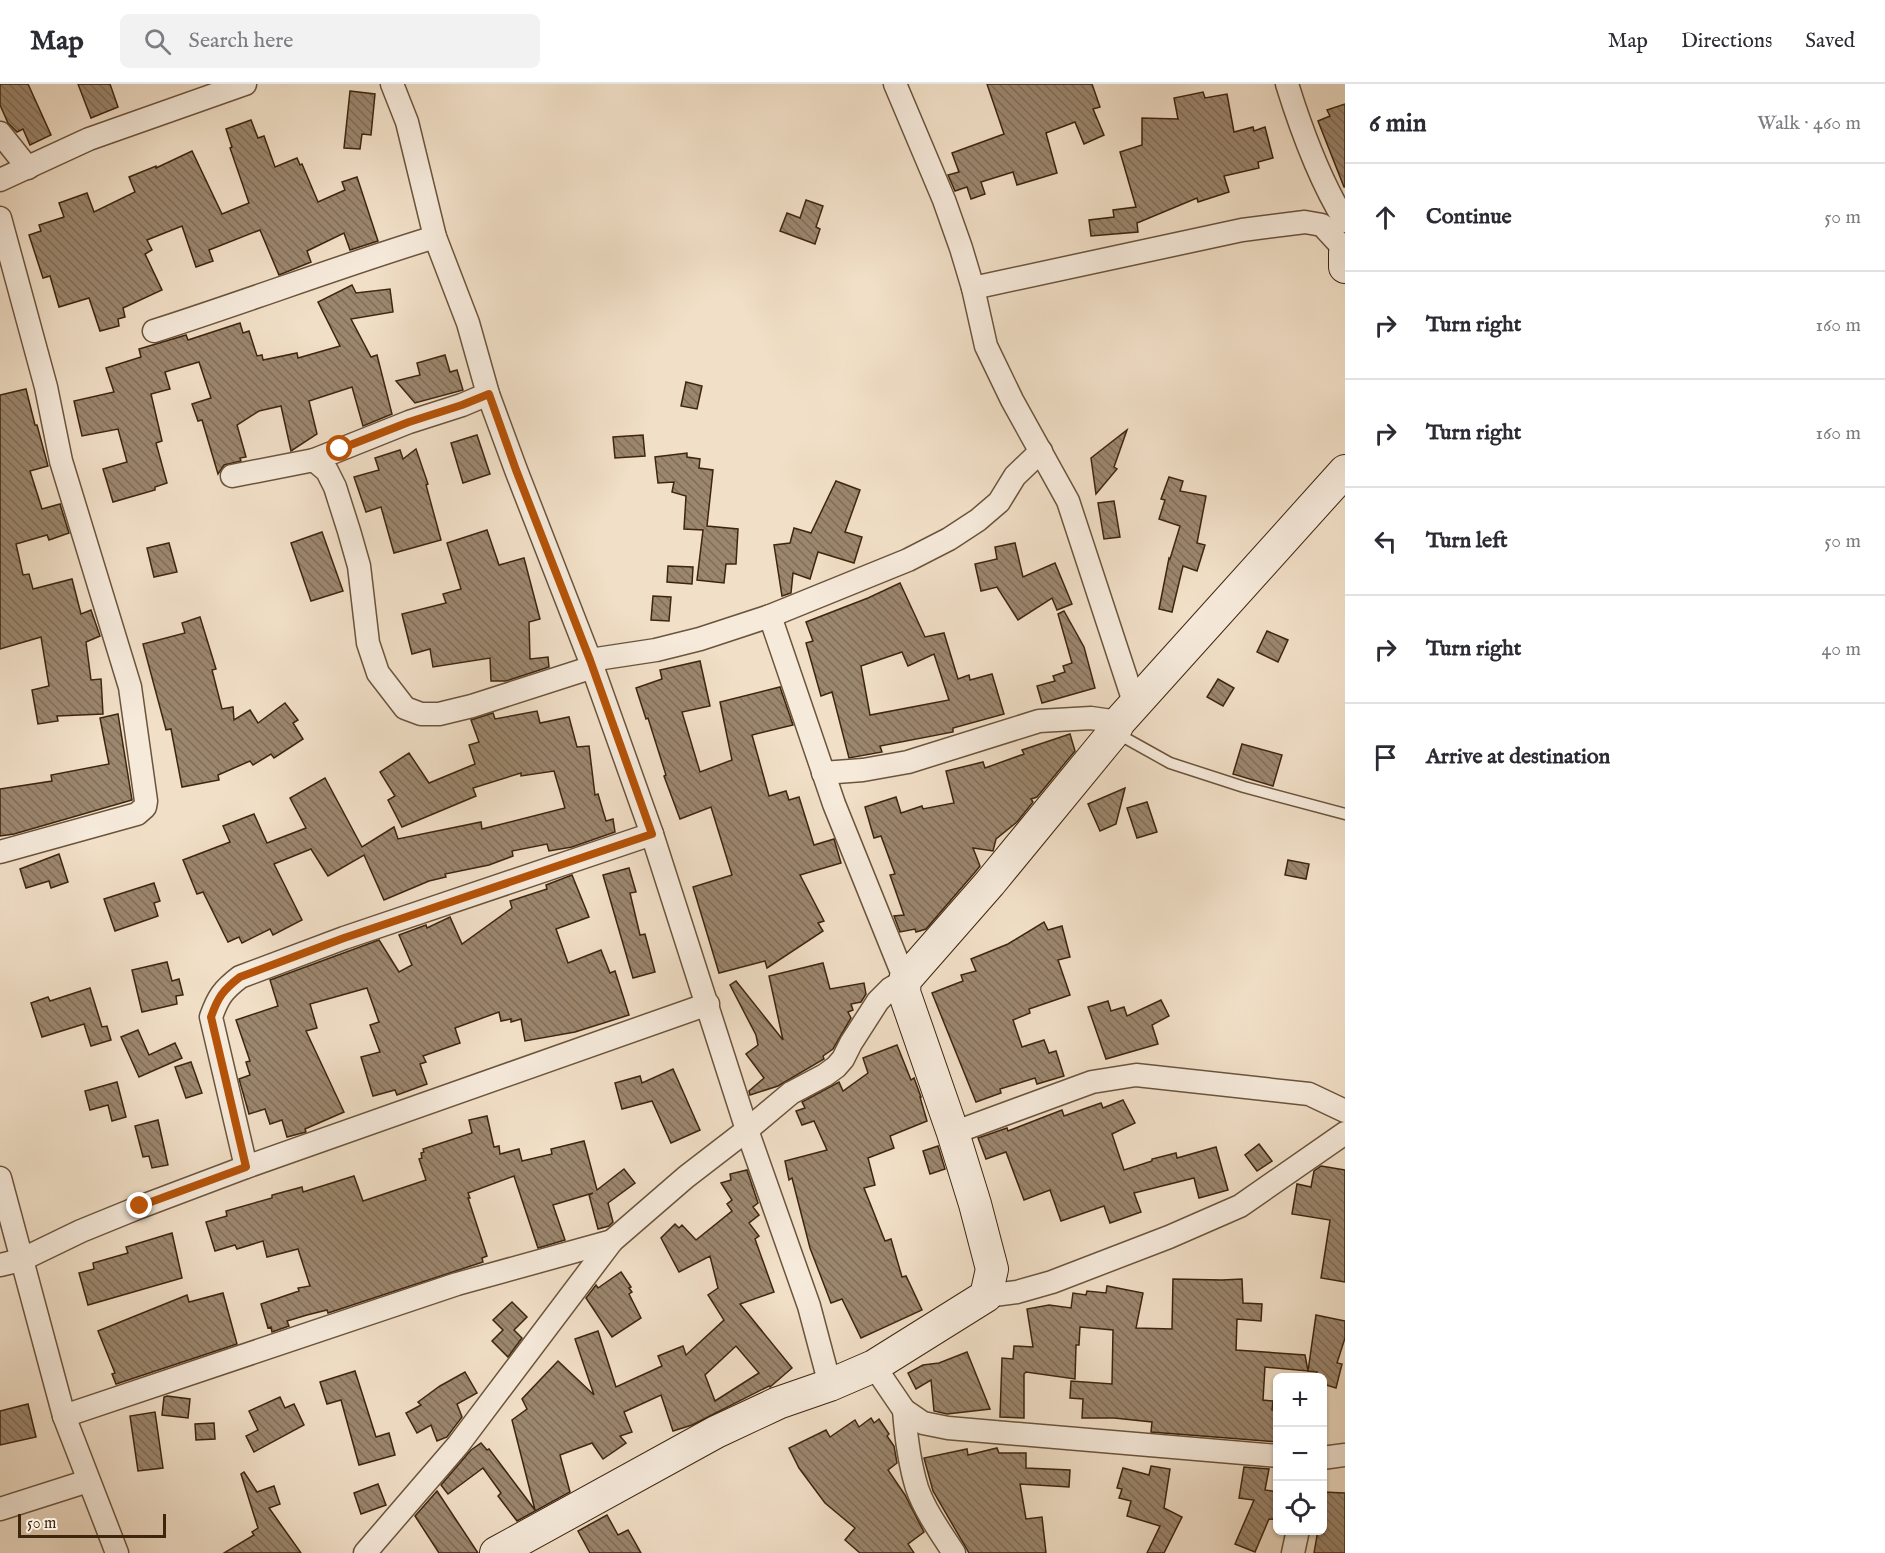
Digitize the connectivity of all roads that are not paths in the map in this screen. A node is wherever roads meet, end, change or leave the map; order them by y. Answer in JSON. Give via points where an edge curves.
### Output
{"nodes":[{"id":1,"x":245,"y":84,"type":"edge"},
{"id":2,"x":392,"y":84,"type":"edge"},
{"id":3,"x":895,"y":84,"type":"edge"},
{"id":4,"x":1287,"y":84,"type":"edge"},
{"id":5,"x":0,"y":132,"type":"edge"},
{"id":6,"x":28,"y":168,"type":"junction"},
{"id":7,"x":0,"y":180,"type":"edge"},
{"id":8,"x":0,"y":218,"type":"edge"},
{"id":9,"x":1345,"y":221,"type":"edge"},
{"id":10,"x":435,"y":237,"type":"junction"},
{"id":11,"x":1345,"y":251,"type":"edge"},
{"id":12,"x":1345,"y":267,"type":"edge"},
{"id":13,"x":973,"y":288,"type":"junction"},
{"id":14,"x":154,"y":331,"type":"dead end"},
{"id":15,"x":489,"y":394,"type":"junction"},
{"id":16,"x":1041,"y":451,"type":"junction"},
{"id":17,"x":314,"y":460,"type":"junction"},
{"id":18,"x":232,"y":477,"type":"dead end"},
{"id":19,"x":1343,"y":477,"type":"edge"},
{"id":20,"x":770,"y":616,"type":"junction"},
{"id":21,"x":591,"y":664,"type":"junction"},
{"id":22,"x":1123,"y":720,"type":"junction"},
{"id":23,"x":823,"y":772,"type":"junction"},
{"id":24,"x":1345,"y":814,"type":"edge"},
{"id":25,"x":652,"y":834,"type":"junction"},
{"id":26,"x":0,"y":852,"type":"edge"},
{"id":27,"x":905,"y":980,"type":"junction"},
{"id":28,"x":708,"y":1004,"type":"junction"},
{"id":29,"x":1345,"y":1111,"type":"edge"},
{"id":30,"x":747,"y":1130,"type":"junction"},
{"id":31,"x":953,"y":1133,"type":"junction"},
{"id":32,"x":1345,"y":1133,"type":"edge"},
{"id":33,"x":246,"y":1167,"type":"junction"},
{"id":34,"x":0,"y":1178,"type":"edge"},
{"id":35,"x":612,"y":1241,"type":"junction"},
{"id":36,"x":10,"y":1262,"type":"edge"},
{"id":37,"x":986,"y":1296,"type":"junction"},
{"id":38,"x":874,"y":1366,"type":"junction"},
{"id":39,"x":830,"y":1385,"type":"junction"},
{"id":40,"x":904,"y":1410,"type":"junction"},
{"id":41,"x":64,"y":1416,"type":"junction"},
{"id":42,"x":1345,"y":1455,"type":"edge"},
{"id":43,"x":1273,"y":1456,"type":"edge"},
{"id":44,"x":1327,"y":1457,"type":"edge"},
{"id":45,"x":88,"y":1481,"type":"junction"},
{"id":46,"x":0,"y":1509,"type":"edge"},
{"id":47,"x":1297,"y":1535,"type":"edge"},
{"id":48,"x":117,"y":1553,"type":"edge"},
{"id":49,"x":365,"y":1553,"type":"edge"},
{"id":50,"x":496,"y":1553,"type":"edge"},
{"id":51,"x":954,"y":1553,"type":"edge"},
{"id":52,"x":1293,"y":1553,"type":"edge"}],
"edges":[{"from":1,"to":6,"type":"street","via":[[89,140]]},
{"from":2,"to":10,"type":"street","via":[[407,122]]},
{"from":3,"to":13,"type":"street","via":[[944,200]]},
{"from":4,"to":9,"type":"street","via":[[1301,128]]},
{"from":5,"to":6,"type":"street"},
{"from":6,"to":7,"type":"street"},
{"from":8,"to":26,"type":"street","via":[[46,387],[61,461],[130,687],[146,801],[137,814]]},
{"from":10,"to":14,"type":"street"},
{"from":10,"to":15,"type":"street","via":[[468,323]]},
{"from":11,"to":12,"type":"main road"},
{"from":11,"to":13,"type":"street","via":[[1322,225],[1305,222],[1242,230]]},
{"from":13,"to":16,"type":"street","via":[[986,346]]},
{"from":15,"to":17,"type":"street"},
{"from":15,"to":21,"type":"street"},
{"from":16,"to":20,"type":"street","via":[[1015,476],[999,502],[949,539],[908,560]]},
{"from":16,"to":22,"type":"street","via":[[1068,501]]},
{"from":17,"to":18,"type":"street"},
{"from":17,"to":21,"type":"street","via":[[327,471],[335,487],[349,531],[378,674],[405,708],[421,714],[439,714]]},
{"from":19,"to":22,"type":"main road"},
{"from":20,"to":21,"type":"street","via":[[700,639]]},
{"from":20,"to":23,"type":"street"},
{"from":21,"to":25,"type":"street"},
{"from":22,"to":23,"type":"street","via":[[1040,721],[908,762]]},
{"from":22,"to":24,"type":"lane","via":[[1170,763]]},
{"from":22,"to":27,"type":"main road"},
{"from":23,"to":27,"type":"street"},
{"from":25,"to":28,"type":"street"},
{"from":25,"to":33,"type":"street","via":[[344,938],[240,977],[226,988],[211,1017]]},
{"from":27,"to":30,"type":"street","via":[[878,1000],[836,1067],[791,1093]]},
{"from":27,"to":31,"type":"main road","via":[[904,992]]},
{"from":28,"to":30,"type":"street"},
{"from":28,"to":33,"type":"street"},
{"from":29,"to":31,"type":"street","via":[[1309,1094],[1136,1075],[1092,1082]]},
{"from":30,"to":35,"type":"street"},
{"from":30,"to":39,"type":"street","via":[[809,1306]]},
{"from":31,"to":37,"type":"main road","via":[[992,1269]]},
{"from":32,"to":37,"type":"street","via":[[1240,1206],[1052,1282]]},
{"from":33,"to":36,"type":"street","via":[[140,1206]]},
{"from":34,"to":36,"type":"street"},
{"from":35,"to":41,"type":"street","via":[[457,1284]]},
{"from":35,"to":49,"type":"street","via":[[458,1445]]},
{"from":36,"to":41,"type":"street"},
{"from":37,"to":38,"type":"main road"},
{"from":38,"to":39,"type":"main road"},
{"from":38,"to":40,"type":"street"},
{"from":39,"to":50,"type":"main road","via":[[778,1403],[716,1432]]},
{"from":40,"to":43,"type":"street","via":[[922,1423],[948,1428]]},
{"from":40,"to":51,"type":"street","via":[[907,1450],[918,1490]]},
{"from":41,"to":45,"type":"street"},
{"from":42,"to":44,"type":"street"},
{"from":45,"to":46,"type":"street"},
{"from":45,"to":48,"type":"street"},
{"from":47,"to":52,"type":"street"}]}
